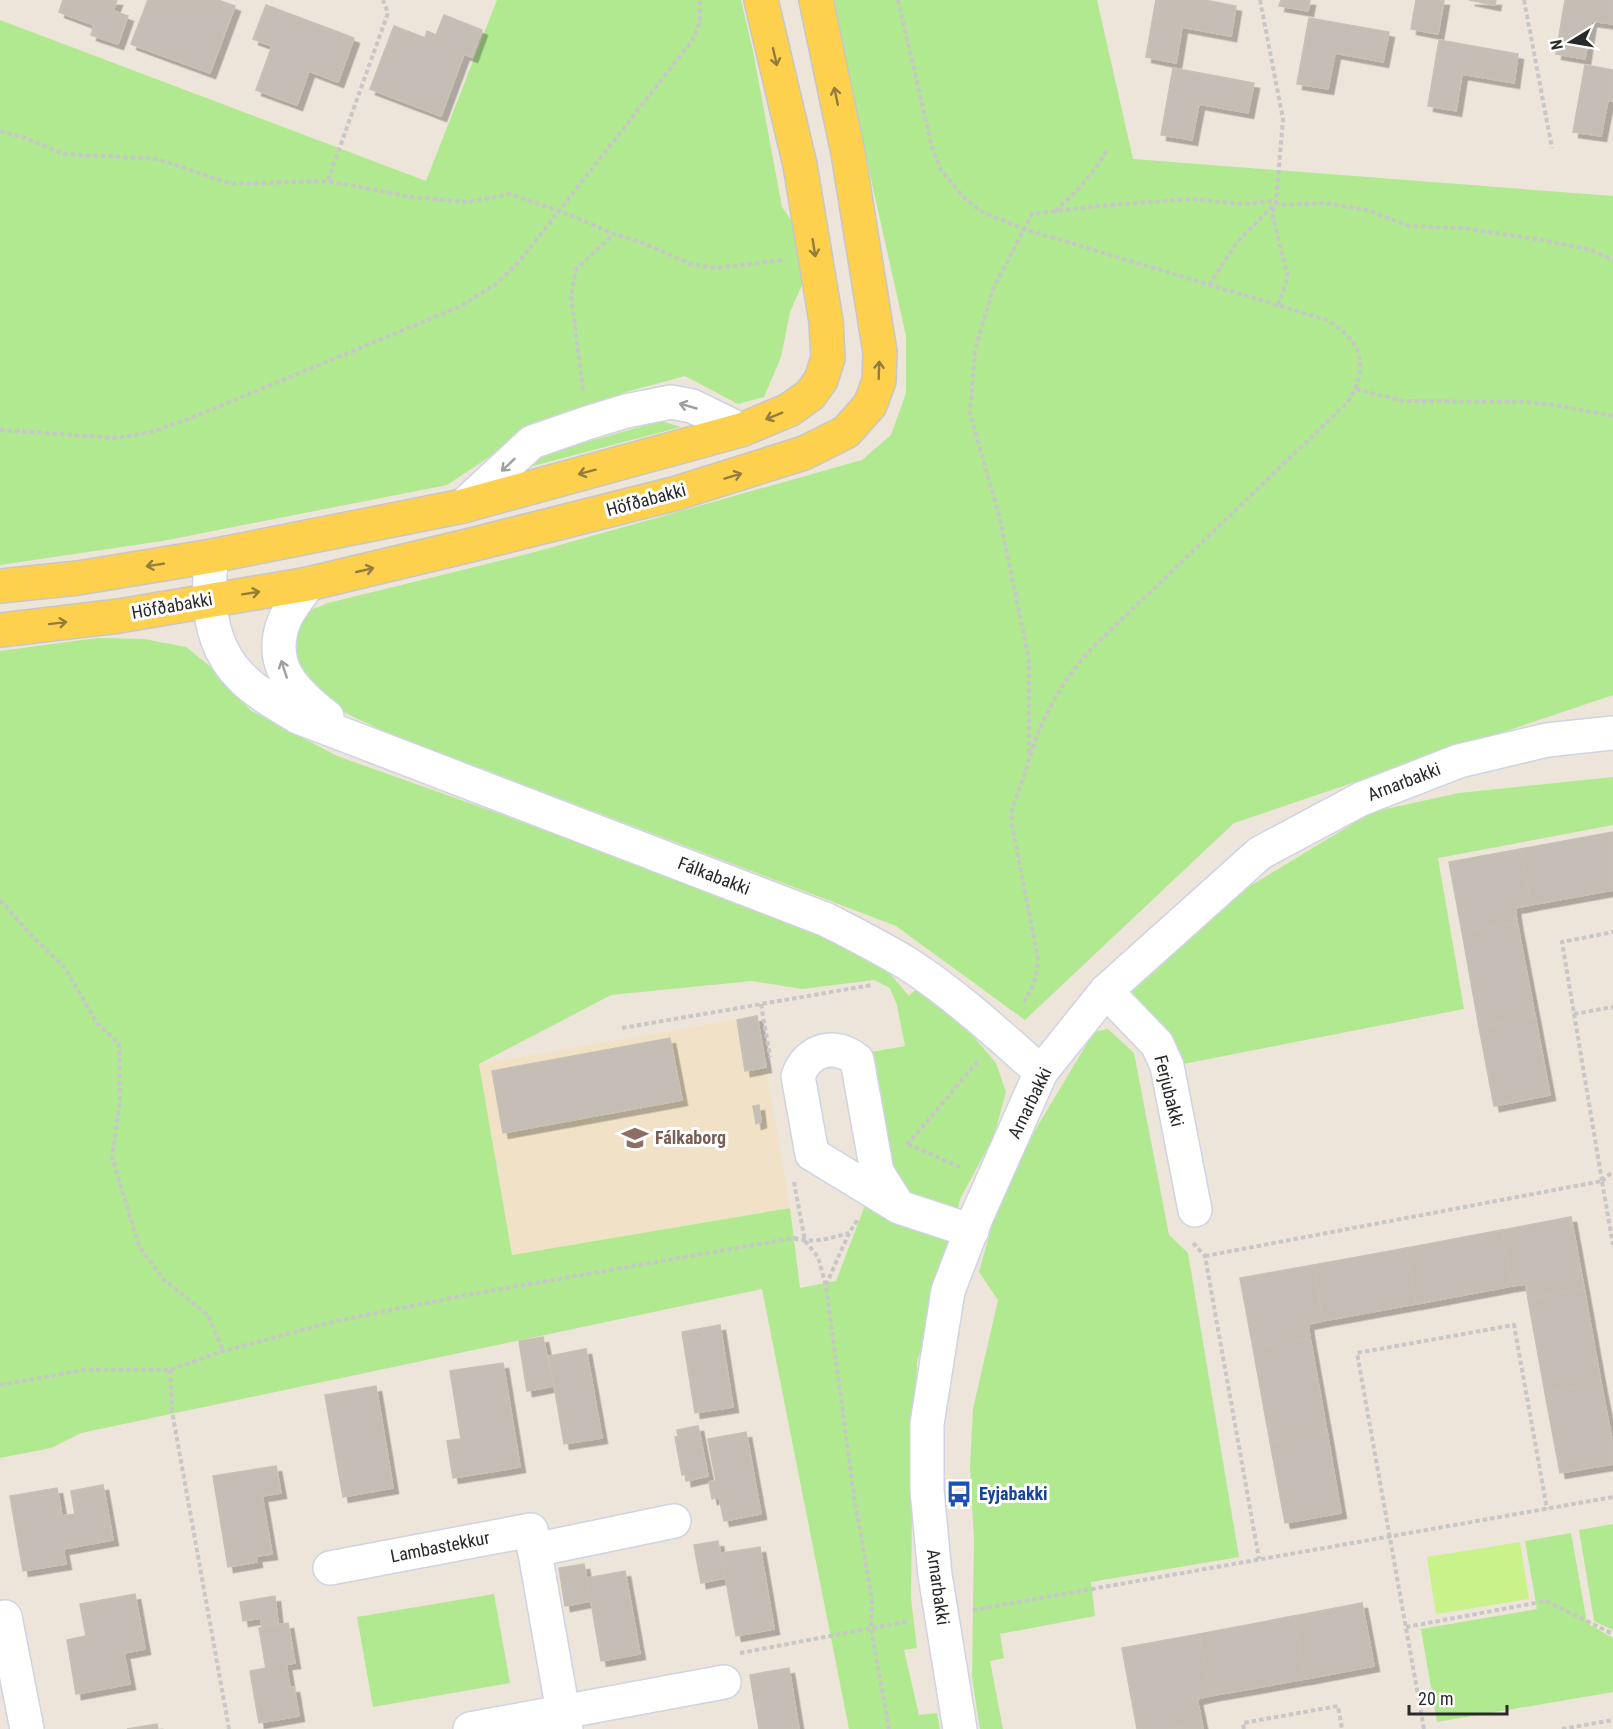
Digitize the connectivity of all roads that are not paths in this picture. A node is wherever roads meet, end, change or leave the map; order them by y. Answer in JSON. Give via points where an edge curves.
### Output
{"nodes":[{"id":1,"x":761,"y":0,"type":"edge"},
{"id":2,"x":816,"y":0,"type":"edge"},
{"id":3,"x":741,"y":430,"type":"junction"},
{"id":4,"x":464,"y":506,"type":"junction"},
{"id":5,"x":212,"y":556,"type":"junction"},
{"id":6,"x":308,"y":584,"type":"junction"},
{"id":7,"x":0,"y":586,"type":"edge"},
{"id":8,"x":209,"y":600,"type":"junction"},
{"id":9,"x":119,"y":616,"type":"junction"},
{"id":10,"x":0,"y":630,"type":"edge"},
{"id":11,"x":218,"y":643,"type":"junction"},
{"id":12,"x":1613,"y":733,"type":"edge"},
{"id":13,"x":354,"y":739,"type":"junction"},
{"id":14,"x":1106,"y":991,"type":"junction"},
{"id":15,"x":1041,"y":1072,"type":"junction"},
{"id":16,"x":899,"y":1208,"type":"dead end"},
{"id":17,"x":1195,"y":1210,"type":"dead end"},
{"id":18,"x":972,"y":1231,"type":"junction"},
{"id":19,"x":674,"y":1521,"type":"dead end"},
{"id":20,"x":532,"y":1540,"type":"junction"},
{"id":21,"x":330,"y":1568,"type":"dead end"},
{"id":22,"x":5,"y":1617,"type":"dead end"},
{"id":23,"x":724,"y":1682,"type":"road end"},
{"id":24,"x":565,"y":1721,"type":"edge"},
{"id":25,"x":27,"y":1729,"type":"edge"},
{"id":26,"x":470,"y":1729,"type":"edge"},
{"id":27,"x":960,"y":1729,"type":"edge"}],
"edges":[{"from":1,"to":3,"type":"main road","one_way":true,"via":[[800,165],[826,321],[828,358],[821,380],[810,395],[789,410]]},
{"from":6,"to":2,"type":"main road","name":"Höfðabakki","one_way":true,"via":[[677,493],[804,453],[846,432],[870,405],[879,381],[880,352],[848,153]]},
{"from":3,"to":4,"type":"main road","one_way":true},
{"from":3,"to":4,"type":"street","one_way":true,"via":[[692,406],[671,402],[626,411],[532,442]]},
{"from":4,"to":5,"type":"main road"},
{"from":5,"to":7,"type":"main road","one_way":true,"via":[[78,578]]},
{"from":5,"to":8,"type":"street","name":"Fálkabakki"},
{"from":8,"to":6,"type":"main road","name":"Höfðabakki","one_way":true},
{"from":13,"to":6,"type":"street","name":"Fálkabakki","one_way":true,"via":[[302,697],[286,677],[279,635]]},
{"from":8,"to":9,"type":"main road","name":"Höfðabakki"},
{"from":8,"to":11,"type":"street","name":"Fálkabakki"},
{"from":10,"to":9,"type":"main road","name":"Höfðabakki","one_way":true},
{"from":9,"to":11,"type":"street","via":[[164,615],[195,625]]},
{"from":11,"to":13,"type":"street","name":"Fálkabakki","via":[[240,676],[263,695],[298,717]]},
{"from":12,"to":14,"type":"street","name":"Arnarbakki","via":[[1547,740],[1460,761],[1361,799],[1260,853]]},
{"from":13,"to":15,"type":"street","name":"Fálkabakki","via":[[827,920],[931,980]]},
{"from":14,"to":15,"type":"street","name":"Arnarbakki"},
{"from":14,"to":17,"type":"street","name":"Ferjubakki","via":[[1157,1044],[1167,1066]]},
{"from":15,"to":18,"type":"street","name":"Arnarbakki"},
{"from":16,"to":18,"type":"street"},
{"from":18,"to":27,"type":"street","name":"Arnarbakki","via":[[948,1291],[927,1424],[927,1490],[935,1575]]},
{"from":19,"to":20,"type":"street","name":"Lambastekkur"},
{"from":20,"to":21,"type":"street","name":"Lambastekkur"},
{"from":20,"to":24,"type":"street"},
{"from":22,"to":25,"type":"street"},
{"from":23,"to":24,"type":"street"},
{"from":24,"to":26,"type":"street"}]}
